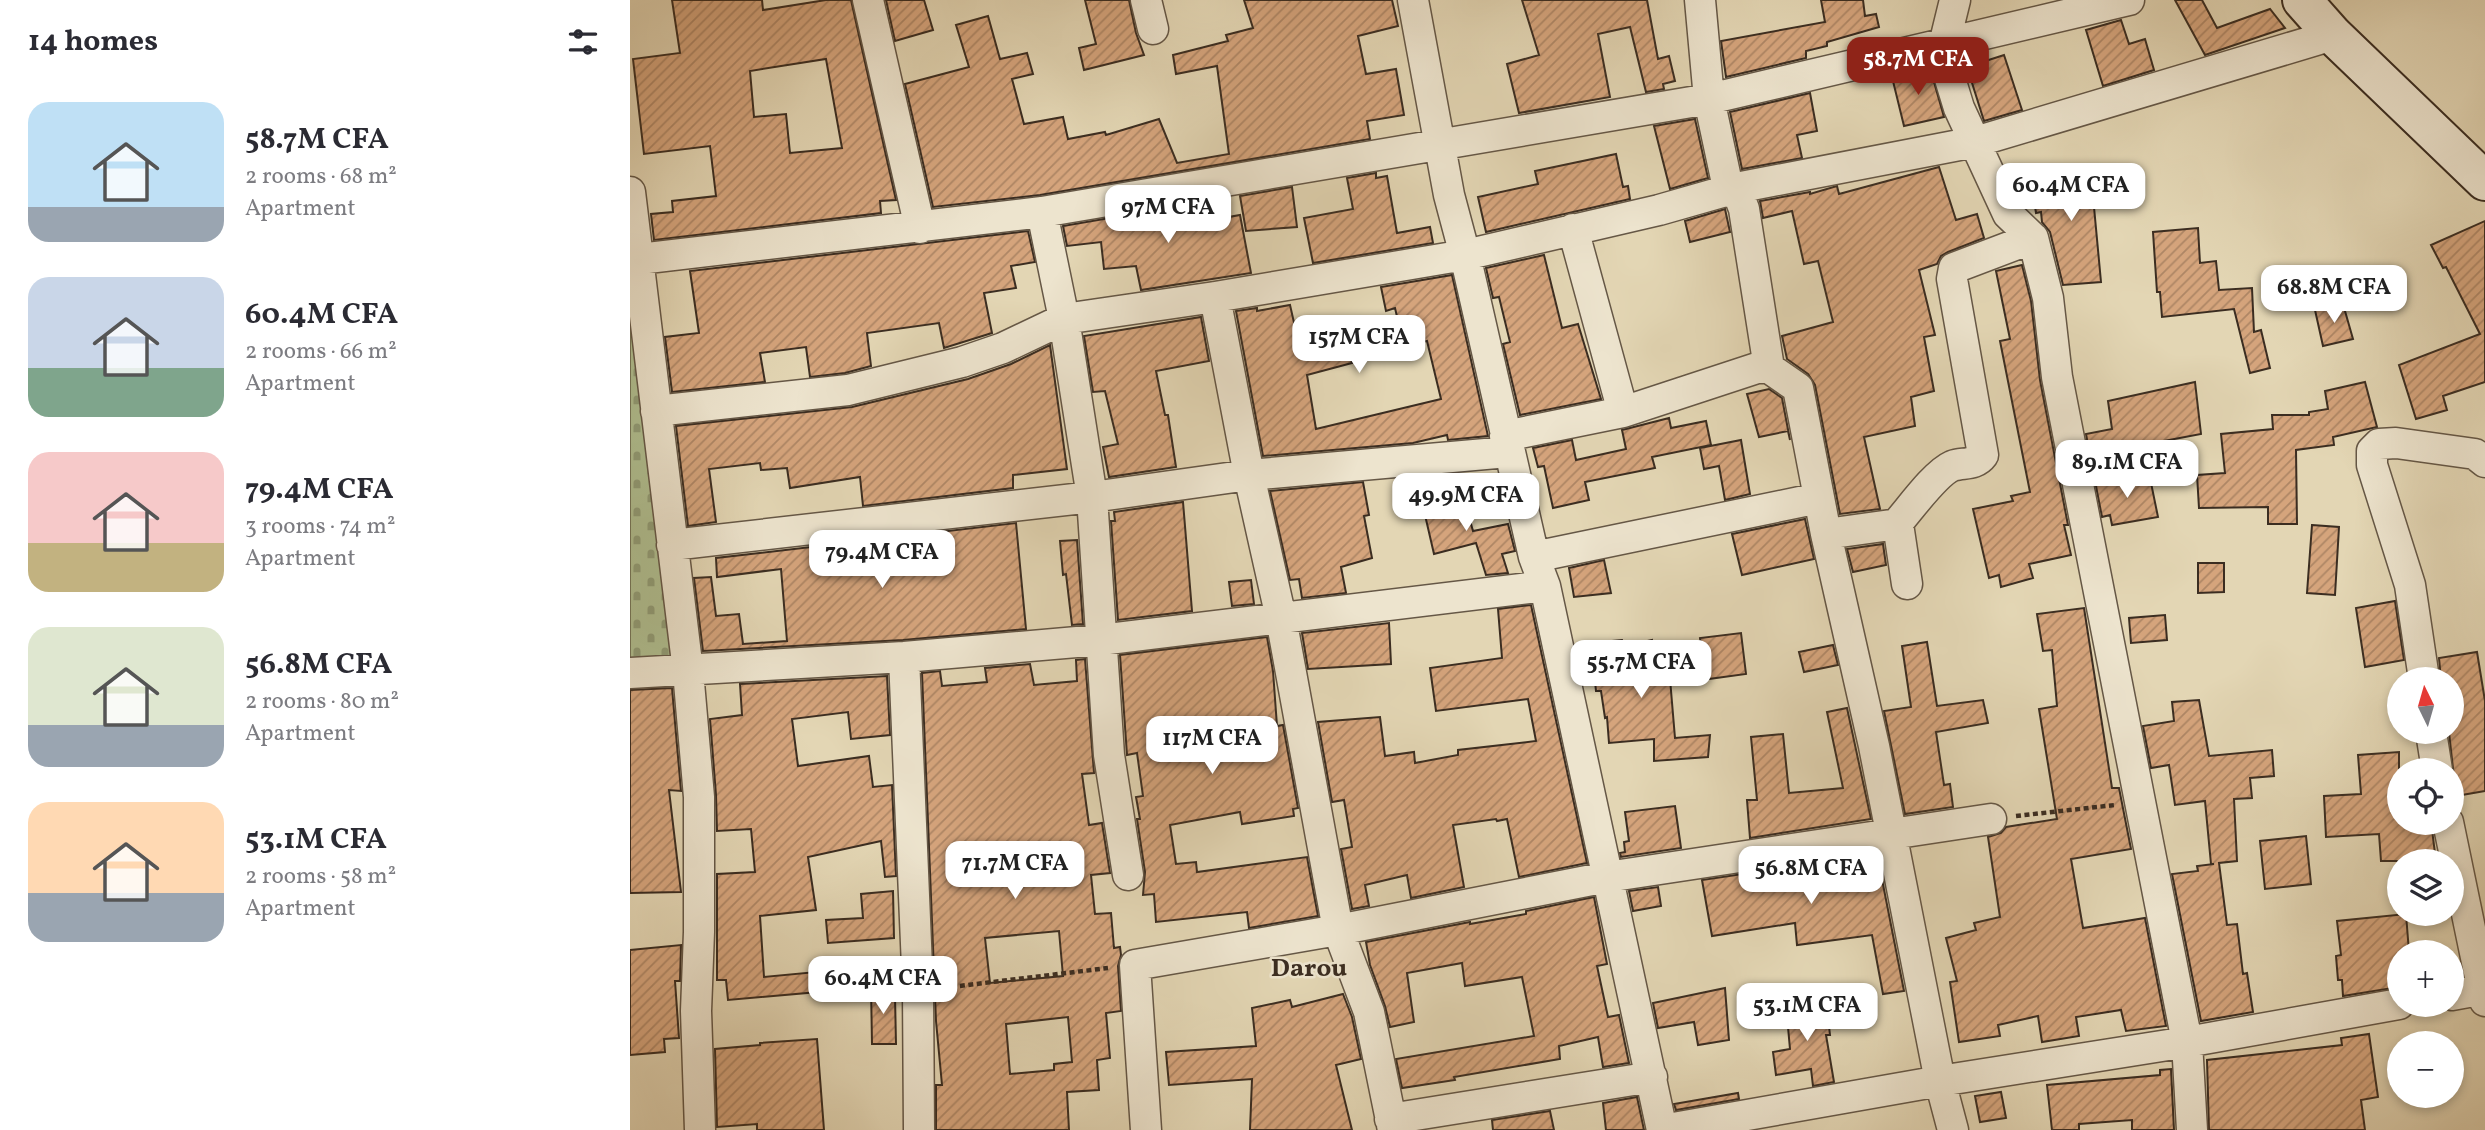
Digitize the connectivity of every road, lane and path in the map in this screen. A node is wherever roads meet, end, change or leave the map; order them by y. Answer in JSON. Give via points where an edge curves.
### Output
{"nodes":[{"id":1,"x":867,"y":0,"type":"edge"},
{"id":2,"x":1146,"y":0,"type":"edge"},
{"id":3,"x":1413,"y":0,"type":"edge"},
{"id":4,"x":1700,"y":0,"type":"edge"},
{"id":5,"x":1955,"y":0,"type":"edge"},
{"id":6,"x":2129,"y":0,"type":"edge"},
{"id":7,"x":2302,"y":0,"type":"edge"},
{"id":8,"x":1153,"y":29,"type":"dead end"},
{"id":9,"x":2333,"y":35,"type":"junction"},
{"id":10,"x":1944,"y":45,"type":"junction"},
{"id":11,"x":1709,"y":99,"type":"junction"},
{"id":12,"x":1975,"y":142,"type":"junction"},
{"id":13,"x":1438,"y":144,"type":"junction"},
{"id":14,"x":2485,"y":181,"type":"edge"},
{"id":15,"x":1736,"y":188,"type":"junction"},
{"id":16,"x":630,"y":192,"type":"edge"},
{"id":17,"x":1042,"y":212,"type":"junction"},
{"id":18,"x":920,"y":228,"type":"junction"},
{"id":19,"x":1573,"y":229,"type":"junction"},
{"id":20,"x":2033,"y":238,"type":"junction"},
{"id":21,"x":1465,"y":255,"type":"junction"},
{"id":22,"x":639,"y":259,"type":"junction"},
{"id":23,"x":1215,"y":297,"type":"junction"},
{"id":24,"x":1064,"y":319,"type":"junction"},
{"id":25,"x":1769,"y":369,"type":"junction"},
{"id":26,"x":656,"y":411,"type":"junction"},
{"id":27,"x":1623,"y":412,"type":"junction"},
{"id":28,"x":1506,"y":444,"type":"junction"},
{"id":29,"x":2485,"y":462,"type":"edge"},
{"id":30,"x":1249,"y":475,"type":"junction"},
{"id":31,"x":1092,"y":497,"type":"junction"},
{"id":32,"x":1819,"y":498,"type":"junction"},
{"id":33,"x":1898,"y":524,"type":"junction"},
{"id":34,"x":1826,"y":534,"type":"junction"},
{"id":35,"x":672,"y":545,"type":"junction"},
{"id":36,"x":1534,"y":557,"type":"junction"},
{"id":37,"x":1907,"y":584,"type":"dead end"},
{"id":38,"x":1545,"y":586,"type":"junction"},
{"id":39,"x":1281,"y":618,"type":"junction"},
{"id":40,"x":1100,"y":640,"type":"junction"},
{"id":41,"x":904,"y":657,"type":"junction"},
{"id":42,"x":2422,"y":667,"type":"edge"},
{"id":43,"x":688,"y":671,"type":"junction"},
{"id":44,"x":630,"y":673,"type":"edge"},
{"id":45,"x":2142,"y":802,"type":"junction"},
{"id":46,"x":1991,"y":818,"type":"joint"},
{"id":47,"x":1889,"y":834,"type":"junction"},
{"id":48,"x":2451,"y":835,"type":"edge"},
{"id":49,"x":1128,"y":875,"type":"dead end"},
{"id":50,"x":1607,"y":877,"type":"junction"},
{"id":51,"x":1338,"y":930,"type":"junction"},
{"id":52,"x":1135,"y":965,"type":"junction"},
{"id":53,"x":918,"y":991,"type":"junction"},
{"id":54,"x":2484,"y":993,"type":"edge"},
{"id":55,"x":2464,"y":994,"type":"edge"},
{"id":56,"x":2387,"y":1006,"type":"edge"},
{"id":57,"x":2187,"y":1042,"type":"junction"},
{"id":58,"x":1651,"y":1077,"type":"junction"},
{"id":59,"x":1940,"y":1081,"type":"junction"},
{"id":60,"x":1392,"y":1125,"type":"edge"},
{"id":61,"x":700,"y":1130,"type":"edge"},
{"id":62,"x":919,"y":1130,"type":"edge"},
{"id":63,"x":1146,"y":1130,"type":"edge"},
{"id":64,"x":1662,"y":1130,"type":"edge"},
{"id":65,"x":1953,"y":1130,"type":"edge"},
{"id":66,"x":2192,"y":1130,"type":"edge"}],
"edges":[{"from":1,"to":18,"type":"street"},
{"from":2,"to":8,"type":"street"},
{"from":3,"to":13,"type":"street"},
{"from":4,"to":11,"type":"street"},
{"from":5,"to":10,"type":"street"},
{"from":6,"to":10,"type":"street"},
{"from":7,"to":9,"type":"street"},
{"from":9,"to":12,"type":"street"},
{"from":9,"to":14,"type":"street"},
{"from":10,"to":11,"type":"street"},
{"from":10,"to":12,"type":"street","via":[[1959,108]]},
{"from":11,"to":13,"type":"street"},
{"from":11,"to":15,"type":"street","via":[[1728,188]]},
{"from":12,"to":15,"type":"street"},
{"from":12,"to":20,"type":"street","via":[[2008,214]]},
{"from":13,"to":17,"type":"street"},
{"from":13,"to":21,"type":"street"},
{"from":15,"to":19,"type":"street"},
{"from":15,"to":25,"type":"street","via":[[1747,227]]},
{"from":16,"to":22,"type":"street"},
{"from":17,"to":18,"type":"street"},
{"from":17,"to":24,"type":"street"},
{"from":18,"to":22,"type":"street"},
{"from":19,"to":21,"type":"street"},
{"from":19,"to":27,"type":"street"},
{"from":20,"to":33,"type":"street","via":[[1954,268],[1952,279],[1983,455],[1979,461],[1940,475]]},
{"from":20,"to":45,"type":"street"},
{"from":21,"to":23,"type":"street"},
{"from":21,"to":28,"type":"street"},
{"from":22,"to":26,"type":"street"},
{"from":23,"to":24,"type":"street"},
{"from":23,"to":30,"type":"street"},
{"from":24,"to":26,"type":"street","via":[[962,362],[848,390]]},
{"from":24,"to":31,"type":"street"},
{"from":25,"to":27,"type":"street","via":[[1756,368]]},
{"from":25,"to":32,"type":"street","via":[[1798,388]]},
{"from":26,"to":35,"type":"street"},
{"from":27,"to":28,"type":"street"},
{"from":28,"to":30,"type":"street"},
{"from":28,"to":36,"type":"street"},
{"from":29,"to":42,"type":"street","via":[[2475,454],[2396,443],[2379,444],[2372,451],[2372,465],[2410,585]]},
{"from":30,"to":31,"type":"street"},
{"from":30,"to":39,"type":"street"},
{"from":31,"to":35,"type":"street"},
{"from":31,"to":40,"type":"street"},
{"from":32,"to":34,"type":"street"},
{"from":32,"to":36,"type":"street"},
{"from":33,"to":34,"type":"street"},
{"from":33,"to":37,"type":"street"},
{"from":34,"to":47,"type":"street","via":[[1849,626]]},
{"from":35,"to":43,"type":"street"},
{"from":36,"to":38,"type":"street"},
{"from":38,"to":39,"type":"street"},
{"from":38,"to":50,"type":"street"},
{"from":39,"to":40,"type":"street"},
{"from":39,"to":51,"type":"street"},
{"from":40,"to":41,"type":"street"},
{"from":40,"to":49,"type":"street","via":[[1109,755]]},
{"from":41,"to":43,"type":"street"},
{"from":41,"to":53,"type":"street"},
{"from":43,"to":44,"type":"street"},
{"from":43,"to":61,"type":"street","via":[[699,797],[696,1011]]},
{"from":45,"to":46,"type":"path"},
{"from":45,"to":57,"type":"street"},
{"from":46,"to":47,"type":"street"},
{"from":47,"to":50,"type":"street"},
{"from":47,"to":59,"type":"street"},
{"from":48,"to":54,"type":"street"},
{"from":50,"to":51,"type":"street"},
{"from":50,"to":58,"type":"street"},
{"from":51,"to":52,"type":"street"},
{"from":51,"to":60,"type":"street","via":[[1369,1012]]},
{"from":52,"to":53,"type":"path"},
{"from":52,"to":63,"type":"street"},
{"from":53,"to":62,"type":"street"},
{"from":54,"to":55,"type":"street"},
{"from":56,"to":57,"type":"street"},
{"from":57,"to":59,"type":"street"},
{"from":57,"to":66,"type":"street"},
{"from":58,"to":60,"type":"street"},
{"from":58,"to":64,"type":"street"},
{"from":59,"to":64,"type":"street"},
{"from":59,"to":65,"type":"street"}]}
